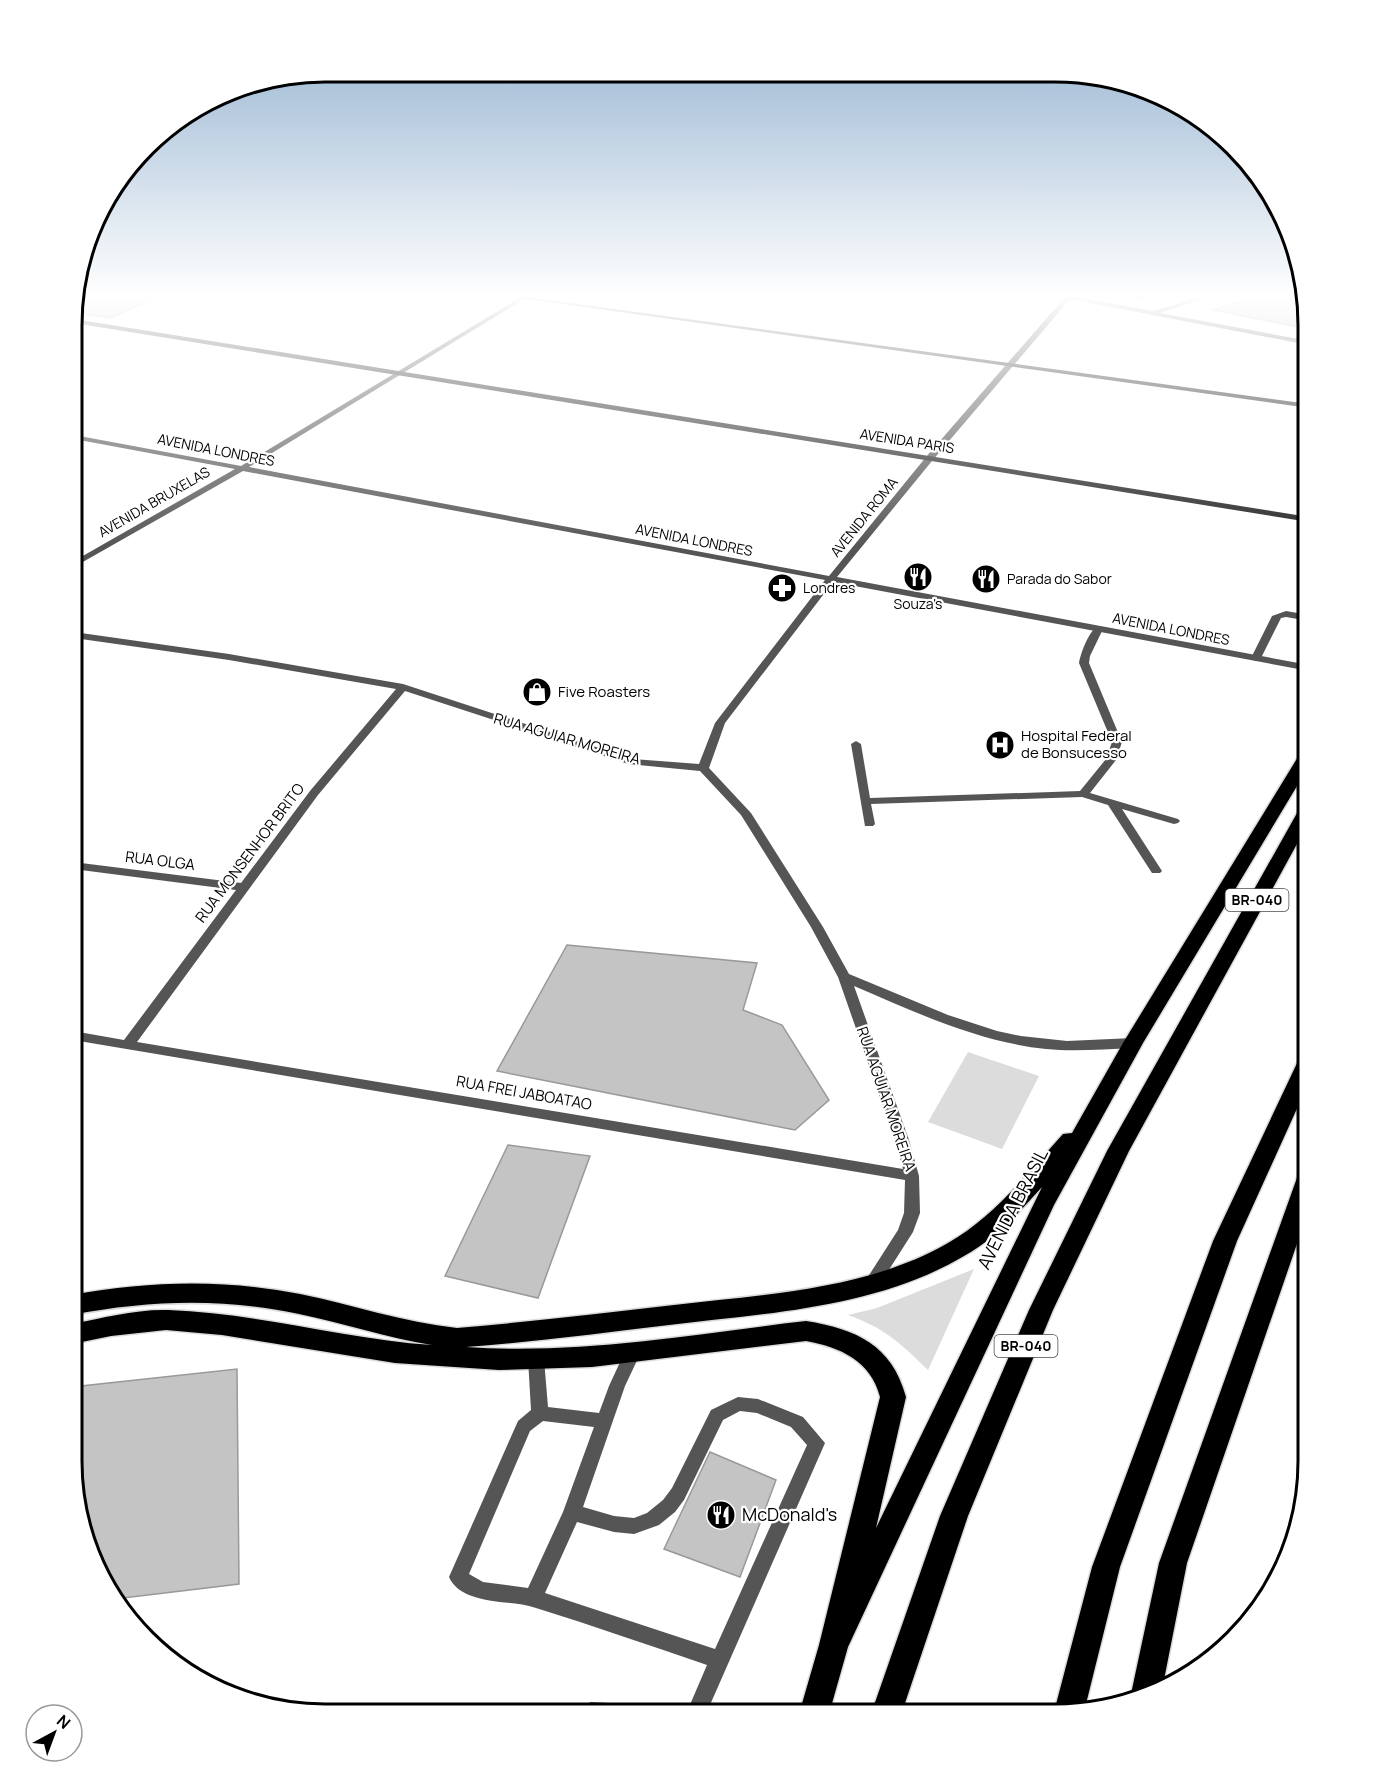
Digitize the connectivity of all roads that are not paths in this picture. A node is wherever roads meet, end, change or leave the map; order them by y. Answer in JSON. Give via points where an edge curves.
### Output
{"nodes":[{"id":1,"x":387,"y":380,"type":"edge"},
{"id":2,"x":445,"y":380,"type":"edge"},
{"id":3,"x":997,"y":380,"type":"edge"},
{"id":4,"x":1125,"y":380,"type":"edge"},
{"id":5,"x":1298,"y":404,"type":"edge"},
{"id":6,"x":82,"y":439,"type":"edge"},
{"id":7,"x":929,"y":459,"type":"junction"},
{"id":8,"x":241,"y":469,"type":"junction"},
{"id":9,"x":1298,"y":518,"type":"edge"},
{"id":10,"x":82,"y":559,"type":"edge"},
{"id":11,"x":830,"y":579,"type":"junction"},
{"id":12,"x":1298,"y":616,"type":"edge"},
{"id":13,"x":1098,"y":629,"type":"junction"},
{"id":14,"x":82,"y":636,"type":"edge"},
{"id":15,"x":1256,"y":658,"type":"junction"},
{"id":16,"x":1298,"y":666,"type":"edge"},
{"id":17,"x":404,"y":687,"type":"junction"},
{"id":18,"x":856,"y":744,"type":"dead end"},
{"id":19,"x":703,"y":768,"type":"junction"},
{"id":20,"x":1298,"y":770,"type":"edge"},
{"id":21,"x":1083,"y":794,"type":"junction"},
{"id":22,"x":865,"y":801,"type":"junction"},
{"id":23,"x":1111,"y":801,"type":"junction"},
{"id":24,"x":1174,"y":821,"type":"dead end"},
{"id":25,"x":869,"y":824,"type":"dead end"},
{"id":26,"x":1298,"y":826,"type":"edge"},
{"id":27,"x":82,"y":866,"type":"edge"},
{"id":28,"x":1156,"y":871,"type":"dead end"},
{"id":29,"x":243,"y":887,"type":"junction"},
{"id":30,"x":844,"y":977,"type":"junction"},
{"id":31,"x":82,"y":1037,"type":"edge"},
{"id":32,"x":129,"y":1043,"type":"junction"},
{"id":33,"x":1133,"y":1043,"type":"junction"},
{"id":34,"x":1298,"y":1083,"type":"edge"},
{"id":35,"x":1086,"y":1125,"type":"junction"},
{"id":36,"x":912,"y":1176,"type":"junction"},
{"id":37,"x":1298,"y":1206,"type":"edge"},
{"id":38,"x":872,"y":1283,"type":"junction"},
{"id":39,"x":82,"y":1303,"type":"edge"},
{"id":40,"x":82,"y":1332,"type":"edge"},
{"id":41,"x":633,"y":1352,"type":"junction"},
{"id":42,"x":536,"y":1359,"type":"junction"},
{"id":43,"x":540,"y":1413,"type":"junction"},
{"id":44,"x":606,"y":1421,"type":"junction"},
{"id":45,"x":572,"y":1512,"type":"junction"},
{"id":46,"x":533,"y":1598,"type":"junction"},
{"id":47,"x":834,"y":1645,"type":"junction"},
{"id":48,"x":720,"y":1660,"type":"junction"},
{"id":49,"x":1148,"y":1686,"type":"edge"},
{"id":50,"x":700,"y":1704,"type":"edge"},
{"id":51,"x":817,"y":1704,"type":"edge"},
{"id":52,"x":889,"y":1704,"type":"edge"},
{"id":53,"x":1071,"y":1704,"type":"edge"}],
"edges":[{"from":1,"to":8,"type":"street","name":"AVENIDA BRUXELAS"},
{"from":2,"to":7,"type":"main road","name":"AVENIDA PARIS"},
{"from":3,"to":7,"type":"street","name":"AVENIDA ROMA"},
{"from":4,"to":5,"type":"main road"},
{"from":6,"to":8,"type":"street","name":"AVENIDA LONDRES"},
{"from":7,"to":9,"type":"main road","name":"AVENIDA PARIS"},
{"from":7,"to":11,"type":"street","name":"AVENIDA ROMA"},
{"from":8,"to":10,"type":"street","name":"AVENIDA BRUXELAS"},
{"from":8,"to":11,"type":"street","name":"AVENIDA LONDRES"},
{"from":11,"to":13,"type":"street","name":"AVENIDA LONDRES"},
{"from":11,"to":19,"type":"street","name":"AVENIDA ROMA","via":[[720,723]]},
{"from":12,"to":15,"type":"street","via":[[1277,616]]},
{"from":13,"to":15,"type":"street","name":"AVENIDA LONDRES"},
{"from":13,"to":21,"type":"street","via":[[1084,663],[1117,742],[1111,760]]},
{"from":14,"to":17,"type":"street","name":"RUA AGUIAR MOREIRA"},
{"from":15,"to":16,"type":"street","name":"AVENIDA LONDRES"},
{"from":17,"to":19,"type":"street","name":"RUA AGUIAR MOREIRA","via":[[632,762]]},
{"from":17,"to":29,"type":"street","name":"RUA MONSENHOR BRITO","via":[[314,793]]},
{"from":18,"to":22,"type":"street"},
{"from":19,"to":30,"type":"street","name":"RUA AGUIAR MOREIRA","via":[[760,834]]},
{"from":20,"to":33,"type":"highway","name":"AVENIDA BRASIL"},
{"from":21,"to":22,"type":"street"},
{"from":21,"to":23,"type":"street"},
{"from":22,"to":25,"type":"street"},
{"from":23,"to":24,"type":"street"},
{"from":23,"to":28,"type":"street"},
{"from":26,"to":52,"type":"highway","number":"BR-040","via":[[1118,1151],[1041,1310],[954,1516]]},
{"from":27,"to":29,"type":"street","name":"RUA OLGA"},
{"from":29,"to":32,"type":"street","name":"RUA MONSENHOR BRITO"},
{"from":30,"to":33,"type":"street","via":[[941,1015],[1017,1039],[1068,1045]]},
{"from":30,"to":36,"type":"street","name":"RUA AGUIAR MOREIRA"},
{"from":31,"to":32,"type":"street","name":"RUA FREI JABOATAO"},
{"from":32,"to":36,"type":"street","name":"RUA FREI JABOATAO"},
{"from":33,"to":35,"type":"highway","name":"AVENIDA BRASIL"},
{"from":34,"to":53,"type":"highway","via":[[1221,1252],[1106,1568]]},
{"from":35,"to":38,"type":"highway","via":[[978,1234],[922,1266]]},
{"from":35,"to":47,"type":"highway","name":"AVENIDA BRASIL","via":[[1043,1205]]},
{"from":36,"to":38,"type":"street","name":"RUA AGUIAR MOREIRA","via":[[912,1213],[905,1232]]},
{"from":37,"to":49,"type":"highway","via":[[1173,1563]]},
{"from":38,"to":39,"type":"highway","via":[[802,1299],[457,1338],[428,1336],[302,1304],[236,1292],[144,1293]]},
{"from":40,"to":42,"type":"highway","via":[[166,1320],[222,1324],[395,1353]]},
{"from":41,"to":42,"type":"highway"},
{"from":41,"to":44,"type":"street","via":[[616,1386]]},
{"from":41,"to":47,"type":"highway","via":[[806,1331],[832,1334],[849,1342],[878,1362],[891,1380],[893,1397]]},
{"from":42,"to":43,"type":"street"},
{"from":43,"to":44,"type":"street"},
{"from":43,"to":46,"type":"street","via":[[524,1426],[458,1577],[480,1590]]},
{"from":44,"to":45,"type":"street"},
{"from":45,"to":46,"type":"street"},
{"from":45,"to":48,"type":"street","via":[[634,1526],[653,1519],[678,1494],[717,1415],[738,1404],[758,1406],[797,1422],[816,1443]]},
{"from":46,"to":48,"type":"street"},
{"from":47,"to":51,"type":"highway","name":"AVENIDA BRASIL"},
{"from":48,"to":50,"type":"street"}]}
